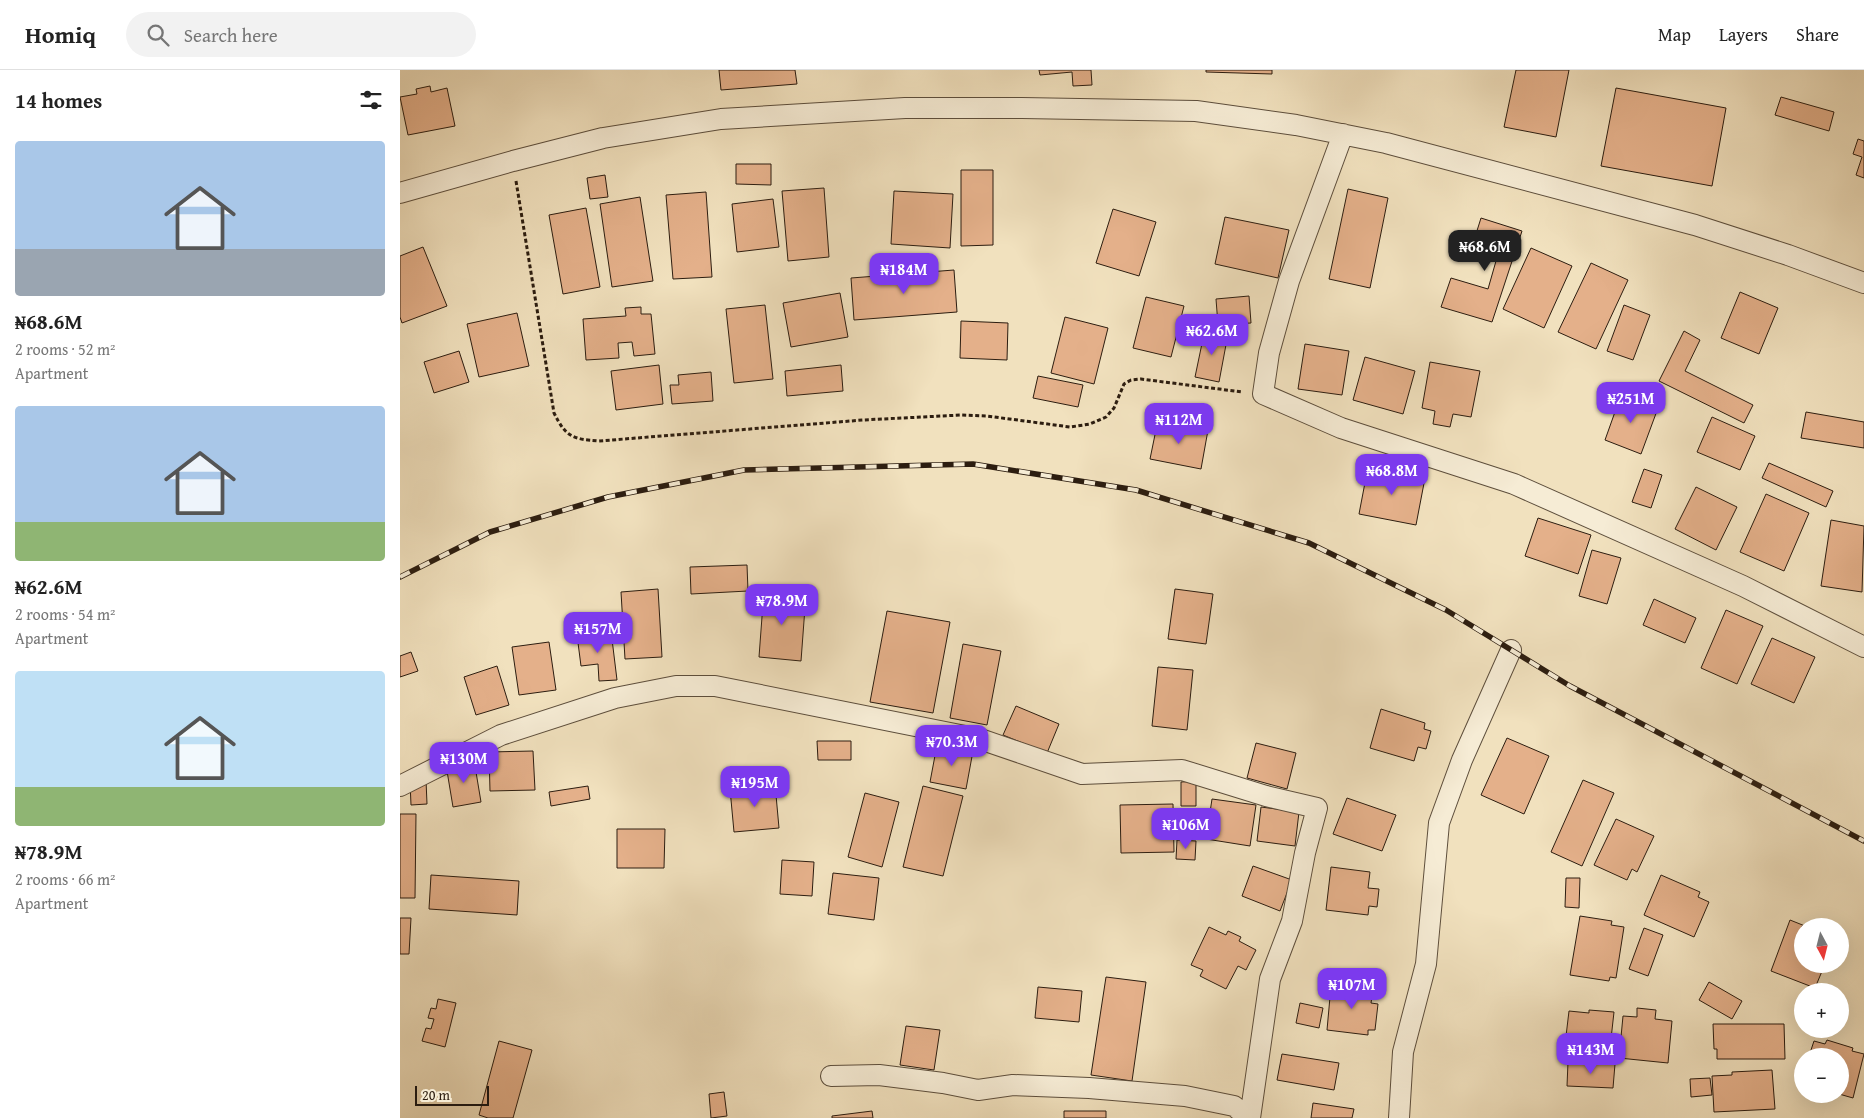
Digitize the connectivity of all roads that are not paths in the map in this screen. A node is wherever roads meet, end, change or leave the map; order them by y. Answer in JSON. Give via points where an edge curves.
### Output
{"nodes":[{"id":1,"x":1343,"y":134,"type":"junction"},
{"id":2,"x":400,"y":193,"type":"edge"},
{"id":3,"x":1864,"y":283,"type":"edge"},
{"id":4,"x":1864,"y":648,"type":"edge"},
{"id":5,"x":1511,"y":650,"type":"dead end"},
{"id":6,"x":400,"y":786,"type":"edge"},
{"id":7,"x":831,"y":1076,"type":"dead end"},
{"id":8,"x":1250,"y":1118,"type":"edge"},
{"id":9,"x":1399,"y":1118,"type":"edge"}],
"edges":[{"from":1,"to":2,"type":"street","via":[[1196,112],[904,108],[721,119],[603,138]]},
{"from":1,"to":3,"type":"street","via":[[1695,225]]},
{"from":1,"to":4,"type":"street","via":[[1289,281],[1269,353],[1263,394],[1341,428],[1514,484],[1743,586]]},
{"from":5,"to":9,"type":"street","via":[[1462,760],[1439,823],[1426,964],[1403,1052]]},
{"from":6,"to":8,"type":"street","via":[[501,735],[615,698],[676,686],[715,686],[980,739],[1082,774],[1182,770],[1317,808],[1292,921],[1270,979]]},
{"from":7,"to":8,"type":"street","via":[[879,1075],[943,1082],[978,1090],[1014,1085],[1185,1096],[1234,1106]]}]}
